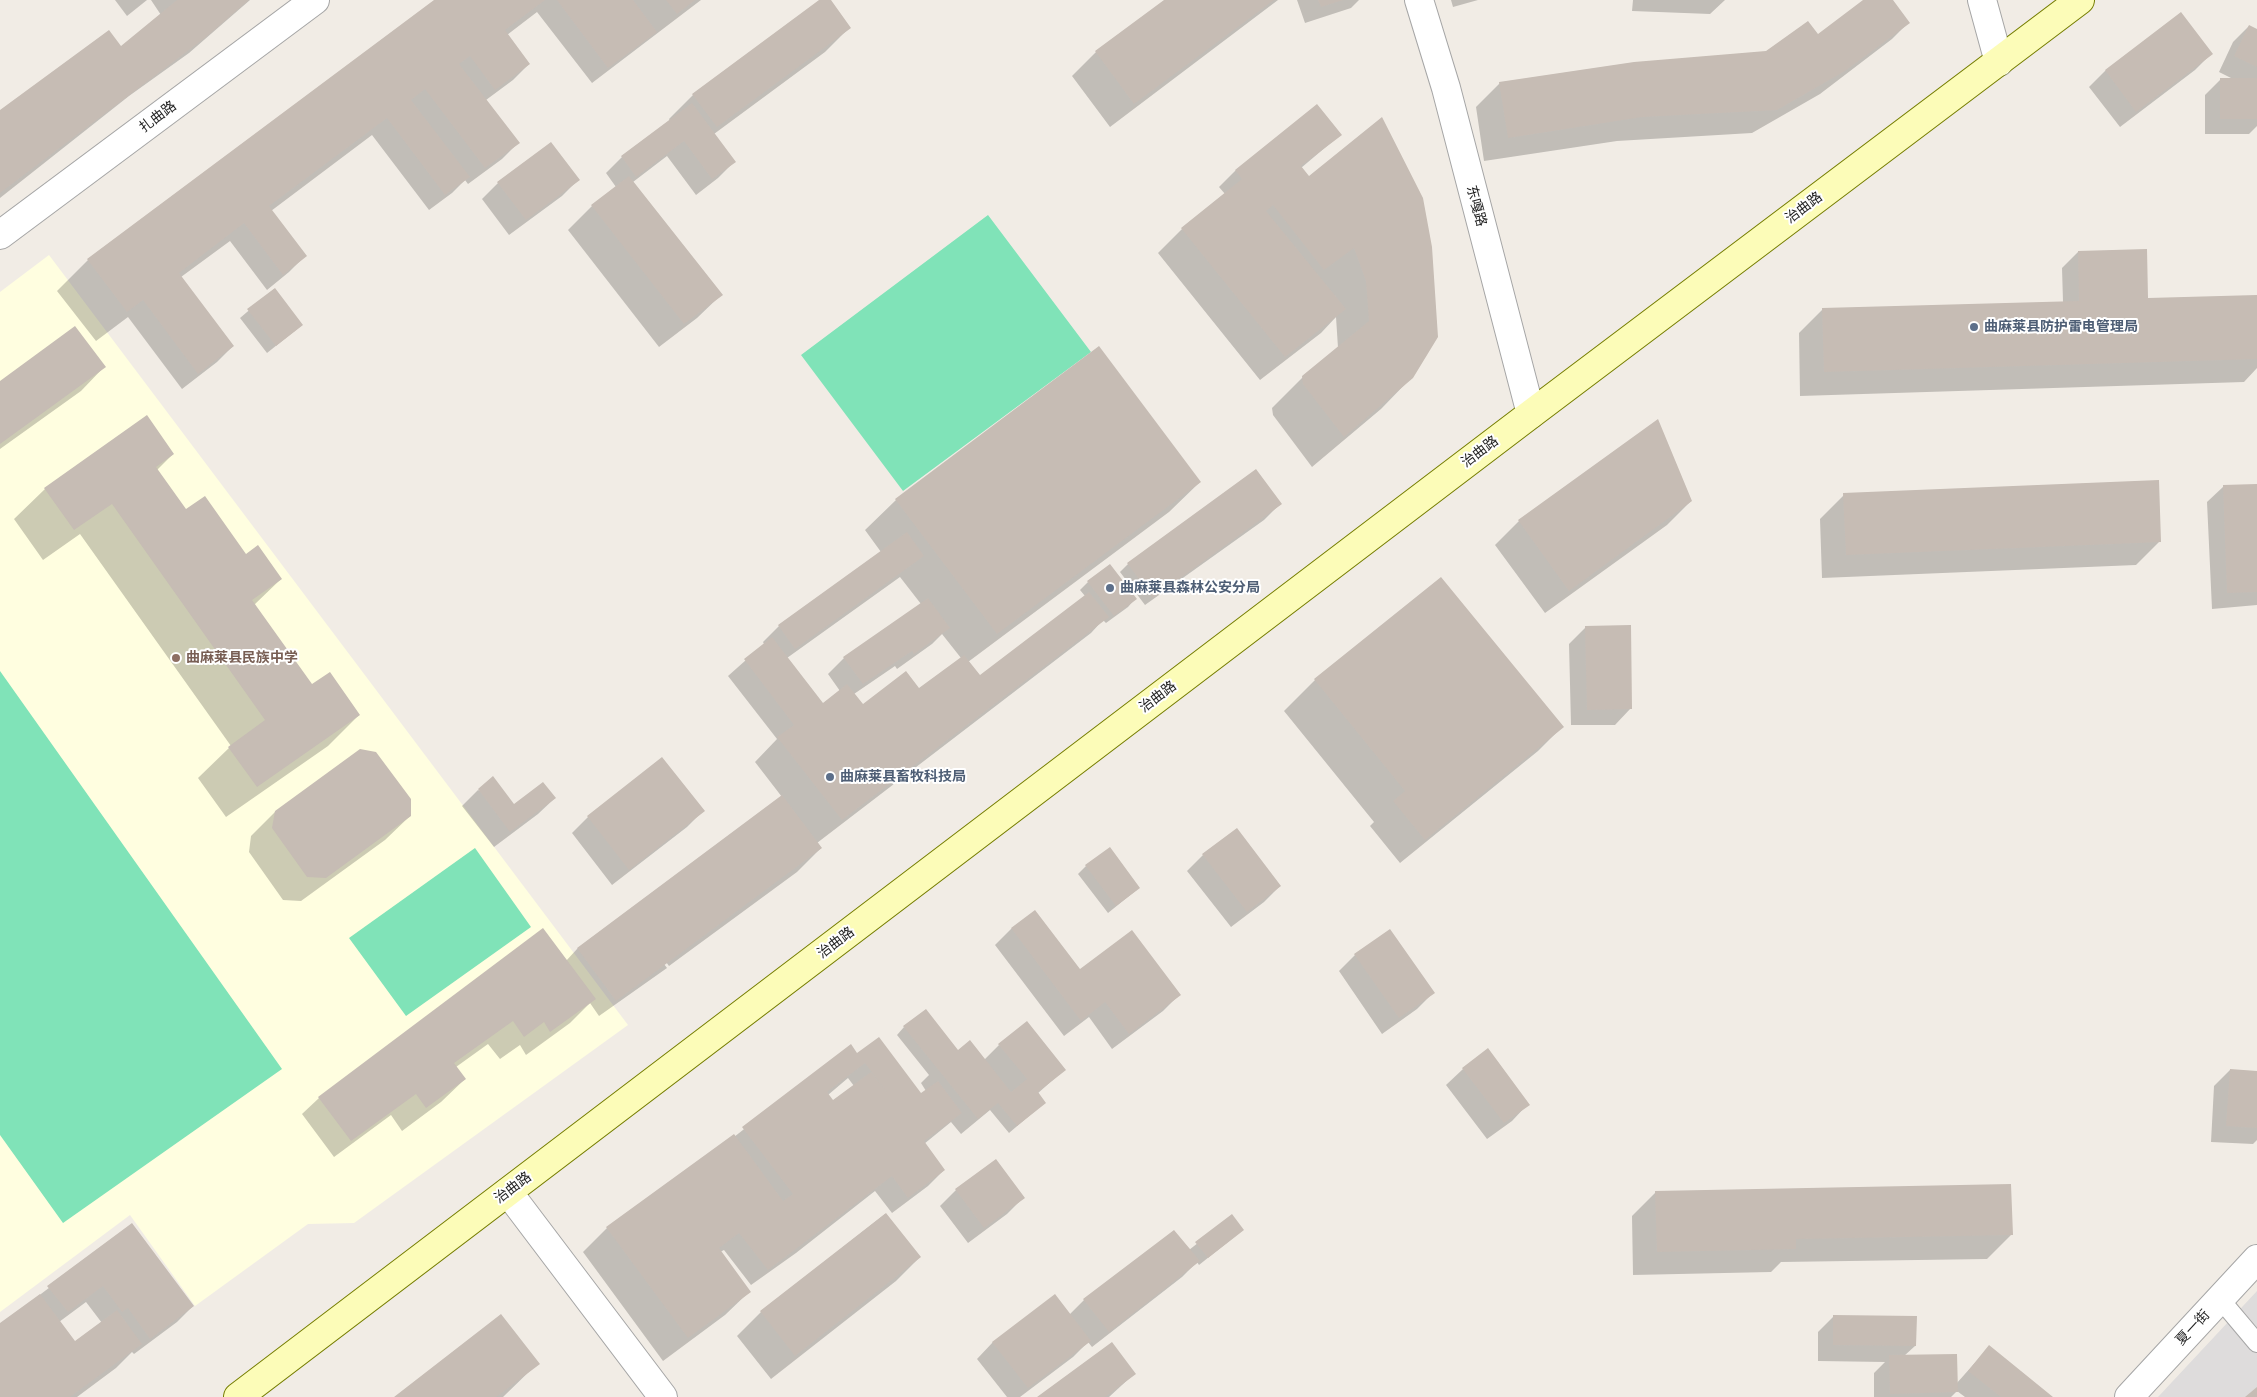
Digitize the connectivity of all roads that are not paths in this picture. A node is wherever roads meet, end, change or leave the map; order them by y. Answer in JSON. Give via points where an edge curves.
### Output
{"nodes":[{"id":1,"x":315,"y":0,"type":"edge"},
{"id":2,"x":1419,"y":0,"type":"edge"},
{"id":3,"x":1982,"y":0,"type":"edge"},
{"id":4,"x":2080,"y":0,"type":"edge"},
{"id":5,"x":1998,"y":62,"type":"junction"},
{"id":6,"x":0,"y":235,"type":"edge"},
{"id":7,"x":1531,"y":414,"type":"junction"},
{"id":8,"x":508,"y":1192,"type":"junction"},
{"id":9,"x":2257,"y":1259,"type":"edge"},
{"id":10,"x":2220,"y":1299,"type":"junction"},
{"id":11,"x":2257,"y":1343,"type":"edge"},
{"id":12,"x":238,"y":1397,"type":"edge"},
{"id":13,"x":663,"y":1397,"type":"edge"},
{"id":14,"x":2128,"y":1397,"type":"edge"}],
"edges":[{"from":1,"to":6,"type":"street","name":"扎曲路"},
{"from":2,"to":7,"type":"street","name":"东嘎路","via":[[1446,88]]},
{"from":3,"to":5,"type":"street"},
{"from":4,"to":5,"type":"main road","name":"治曲路"},
{"from":5,"to":7,"type":"main road","name":"治曲路"},
{"from":7,"to":8,"type":"main road","name":"治曲路"},
{"from":8,"to":12,"type":"main road","name":"治曲路"},
{"from":8,"to":13,"type":"street"},
{"from":9,"to":10,"type":"street","name":"夏一街"},
{"from":10,"to":11,"type":"lane"},
{"from":10,"to":14,"type":"street","name":"夏一街"}]}
